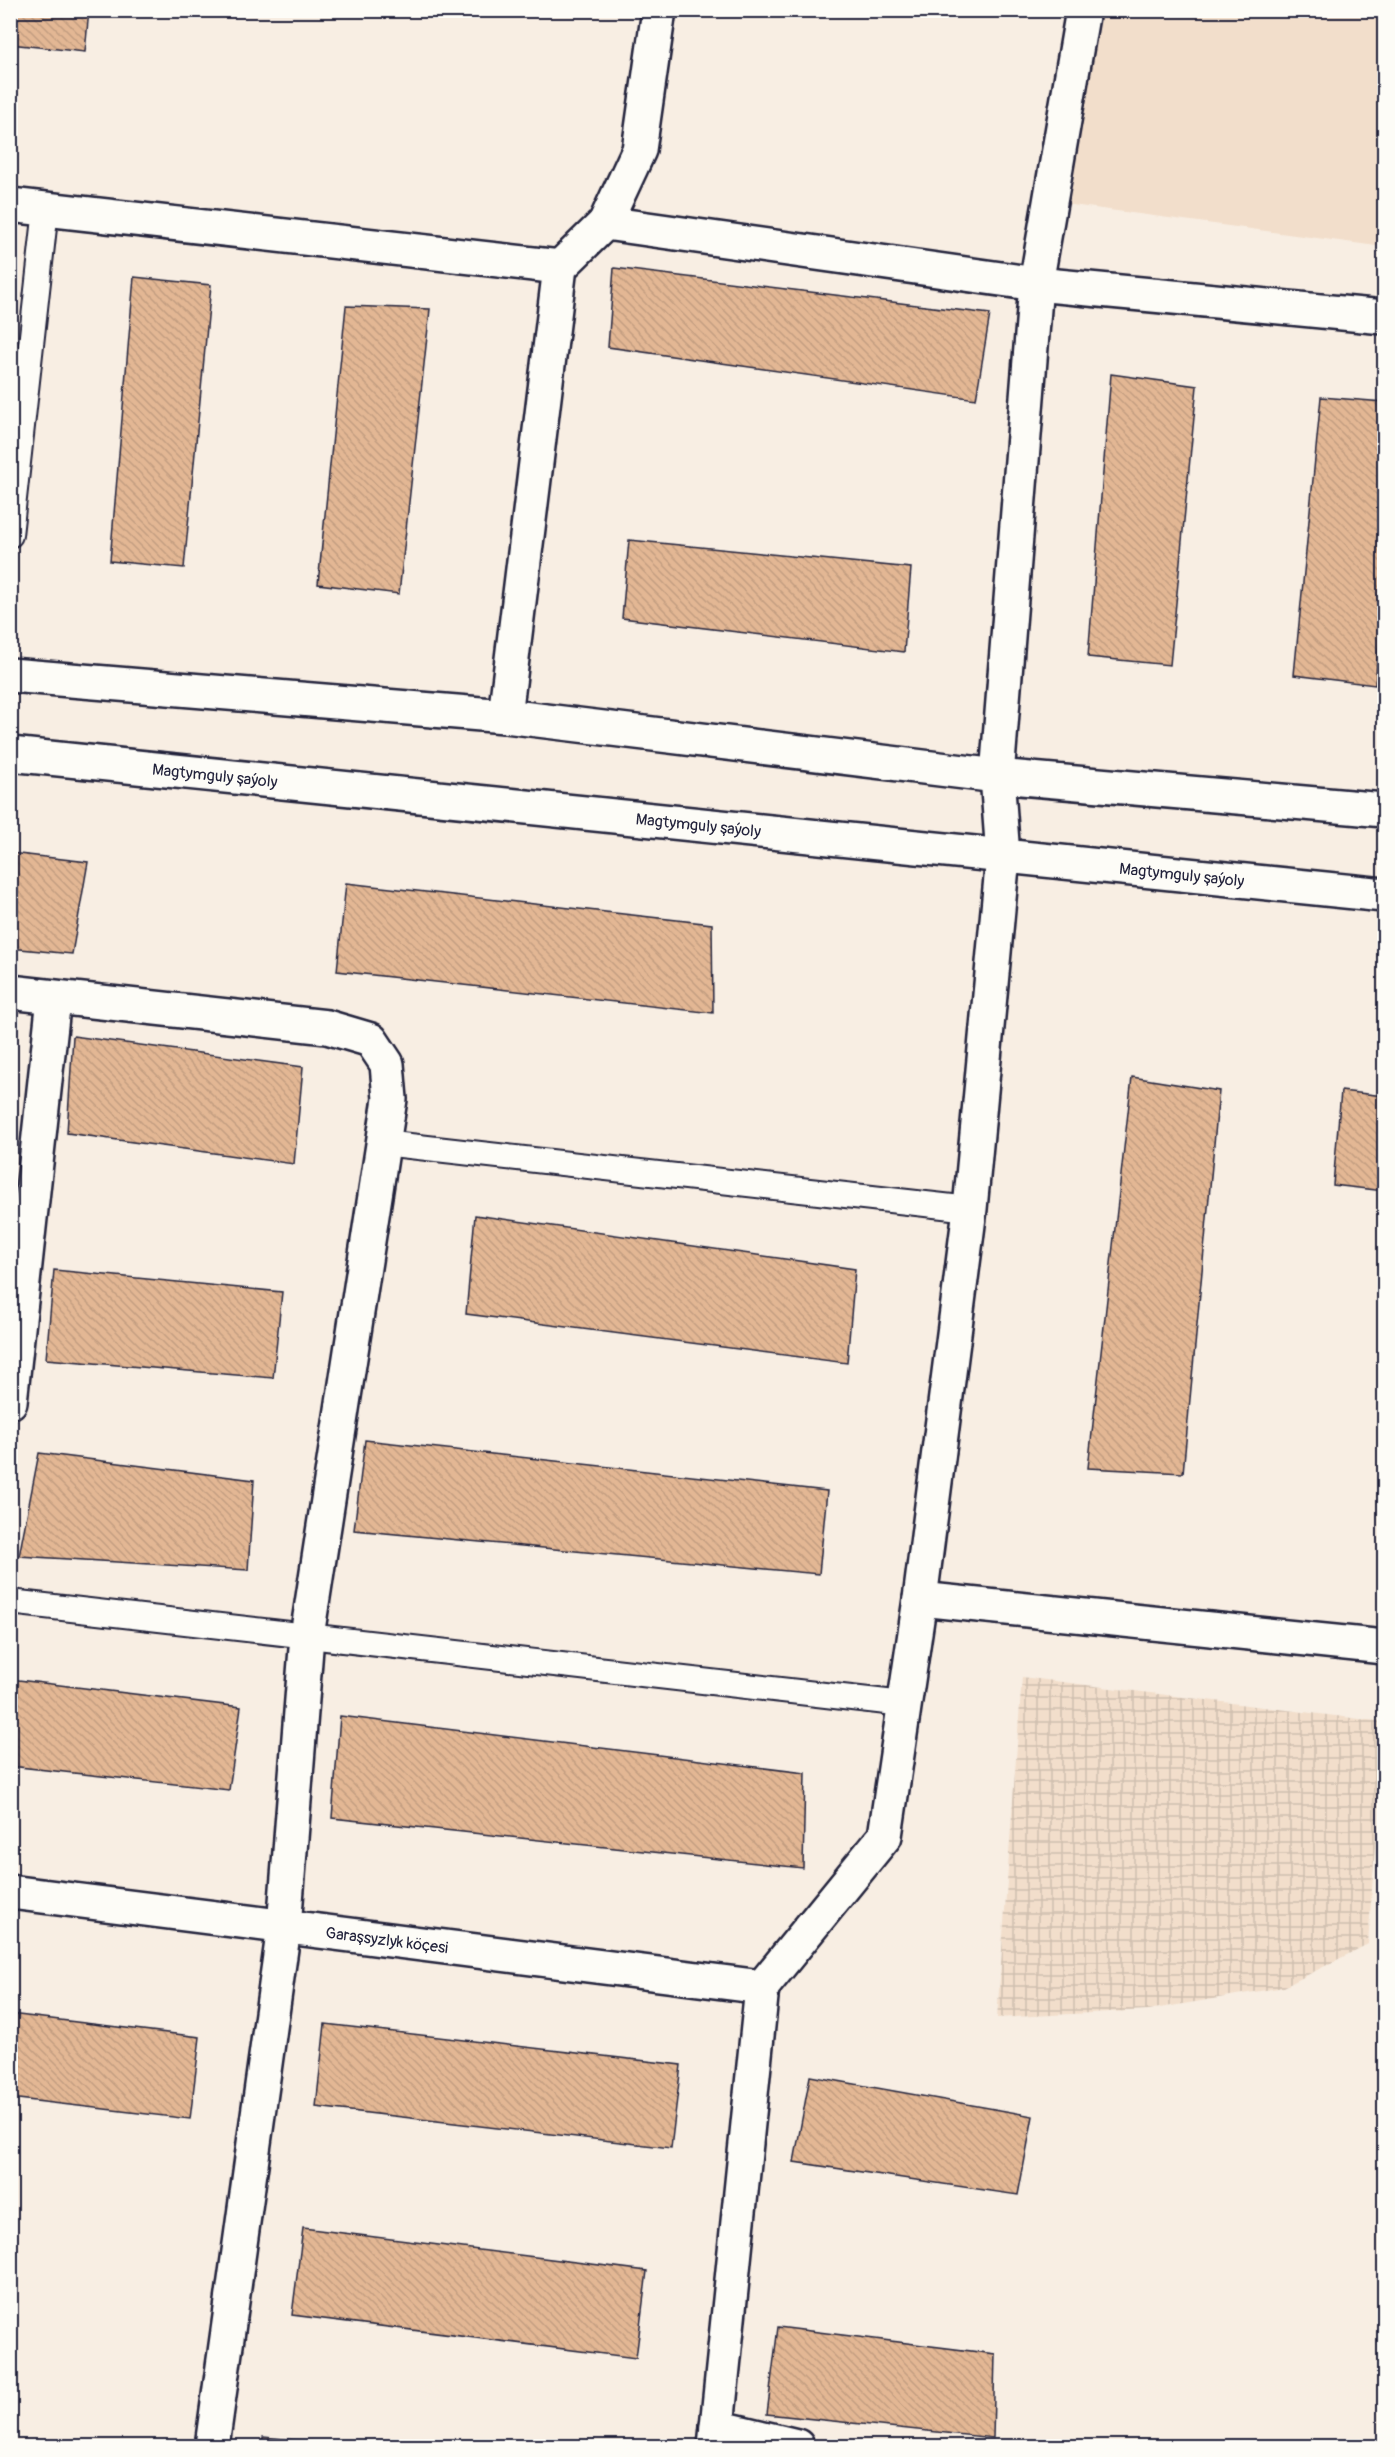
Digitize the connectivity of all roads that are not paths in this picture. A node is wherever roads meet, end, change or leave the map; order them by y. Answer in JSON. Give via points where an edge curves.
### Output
{"nodes":[{"id":1,"x":659,"y":10,"type":"edge"},
{"id":2,"x":1083,"y":10,"type":"edge"},
{"id":3,"x":10,"y":205,"type":"edge"},
{"id":4,"x":46,"y":209,"type":"junction"},
{"id":5,"x":606,"y":223,"type":"junction"},
{"id":6,"x":560,"y":267,"type":"junction"},
{"id":7,"x":1036,"y":284,"type":"junction"},
{"id":8,"x":1384,"y":317,"type":"edge"},
{"id":9,"x":10,"y":535,"type":"edge"},
{"id":10,"x":10,"y":675,"type":"edge"},
{"id":11,"x":505,"y":716,"type":"junction"},
{"id":12,"x":10,"y":754,"type":"edge"},
{"id":13,"x":997,"y":776,"type":"junction"},
{"id":14,"x":1384,"y":810,"type":"edge"},
{"id":15,"x":1003,"y":856,"type":"junction"},
{"id":16,"x":1384,"y":895,"type":"edge"},
{"id":17,"x":10,"y":992,"type":"edge"},
{"id":18,"x":54,"y":998,"type":"junction"},
{"id":19,"x":383,"y":1143,"type":"junction"},
{"id":20,"x":970,"y":1209,"type":"junction"},
{"id":21,"x":10,"y":1402,"type":"edge"},
{"id":22,"x":920,"y":1599,"type":"junction"},
{"id":23,"x":10,"y":1602,"type":"edge"},
{"id":24,"x":307,"y":1636,"type":"junction"},
{"id":25,"x":1384,"y":1647,"type":"edge"},
{"id":26,"x":904,"y":1704,"type":"junction"},
{"id":27,"x":10,"y":1892,"type":"edge"},
{"id":28,"x":284,"y":1927,"type":"junction"},
{"id":29,"x":762,"y":1987,"type":"junction"},
{"id":30,"x":716,"y":2437,"type":"edge"},
{"id":31,"x":212,"y":2446,"type":"edge"},
{"id":32,"x":797,"y":2446,"type":"edge"}],
"edges":[{"from":1,"to":5,"type":"street","via":[[639,150]]},
{"from":2,"to":7,"type":"street"},
{"from":3,"to":4,"type":"street"},
{"from":4,"to":6,"type":"street"},
{"from":4,"to":9,"type":"lane"},
{"from":5,"to":6,"type":"street"},
{"from":5,"to":7,"type":"street"},
{"from":6,"to":11,"type":"street"},
{"from":7,"to":8,"type":"street"},
{"from":7,"to":13,"type":"street"},
{"from":10,"to":11,"type":"street"},
{"from":11,"to":13,"type":"street"},
{"from":12,"to":15,"type":"street","name":"Magtymguly şaýoly"},
{"from":13,"to":14,"type":"street"},
{"from":13,"to":15,"type":"street"},
{"from":15,"to":16,"type":"street","name":"Magtymguly şaýoly"},
{"from":15,"to":20,"type":"street"},
{"from":17,"to":18,"type":"street"},
{"from":18,"to":19,"type":"street","via":[[327,1027],[371,1040],[387,1064],[390,1099]]},
{"from":18,"to":21,"type":"street"},
{"from":19,"to":20,"type":"lane"},
{"from":19,"to":24,"type":"street"},
{"from":20,"to":22,"type":"street"},
{"from":22,"to":25,"type":"street"},
{"from":22,"to":26,"type":"street"},
{"from":23,"to":24,"type":"lane"},
{"from":24,"to":26,"type":"lane"},
{"from":24,"to":28,"type":"street"},
{"from":26,"to":29,"type":"street","via":[[885,1836]]},
{"from":27,"to":28,"type":"street","name":"Garaşsyzlyk köçesi"},
{"from":28,"to":29,"type":"street","name":"Garaşsyzlyk köçesi"},
{"from":28,"to":31,"type":"street"},
{"from":29,"to":30,"type":"street"},
{"from":30,"to":32,"type":"street"}]}
